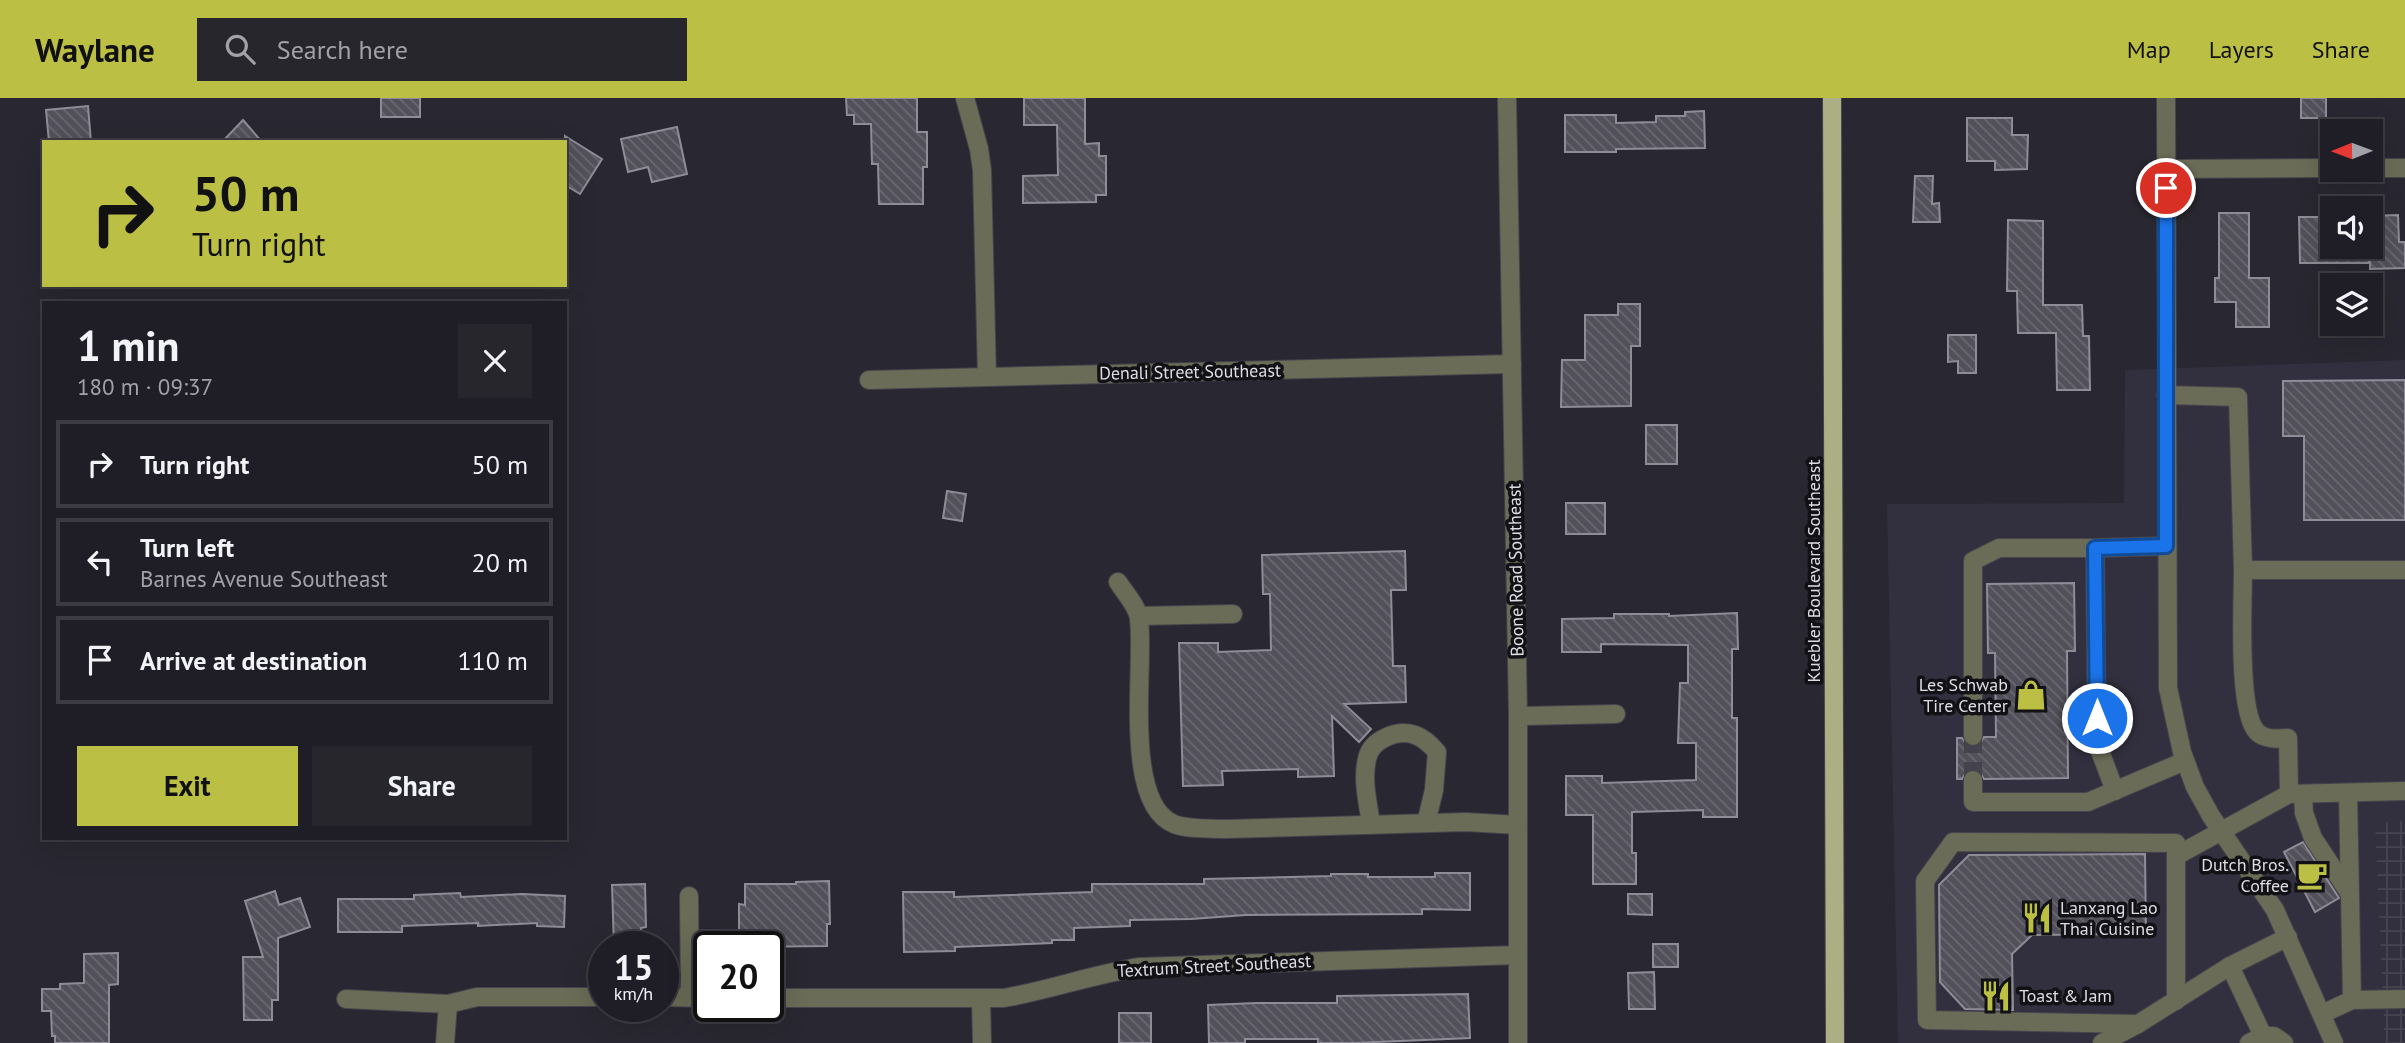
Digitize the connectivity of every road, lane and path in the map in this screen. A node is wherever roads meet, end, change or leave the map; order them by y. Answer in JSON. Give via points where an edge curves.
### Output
{"nodes":[{"id":1,"x":965,"y":98,"type":"edge"},
{"id":2,"x":1507,"y":98,"type":"edge"},
{"id":3,"x":1832,"y":98,"type":"edge"},
{"id":4,"x":2166,"y":98,"type":"edge"},
{"id":5,"x":2320,"y":168,"type":"edge"},
{"id":6,"x":2384,"y":168,"type":"edge"},
{"id":7,"x":2405,"y":168,"type":"edge"},
{"id":8,"x":2166,"y":169,"type":"junction"},
{"id":9,"x":1512,"y":364,"type":"junction"},
{"id":10,"x":988,"y":377,"type":"junction"},
{"id":11,"x":869,"y":380,"type":"dead end"},
{"id":12,"x":2166,"y":395,"type":"junction"},
{"id":13,"x":2166,"y":546,"type":"junction"},
{"id":14,"x":2095,"y":548,"type":"junction"},
{"id":15,"x":2243,"y":570,"type":"junction"},
{"id":16,"x":2405,"y":570,"type":"edge"},
{"id":17,"x":1118,"y":582,"type":"dead end"},
{"id":18,"x":1233,"y":614,"type":"dead end"},
{"id":19,"x":1139,"y":616,"type":"junction"},
{"id":20,"x":1616,"y":714,"type":"dead end"},
{"id":21,"x":1518,"y":716,"type":"junction"},
{"id":22,"x":1973,"y":736,"type":"tunnel mouth"},
{"id":23,"x":2185,"y":761,"type":"junction"},
{"id":24,"x":1973,"y":780,"type":"tunnel mouth"},
{"id":25,"x":2115,"y":791,"type":"junction"},
{"id":26,"x":2405,"y":791,"type":"edge"},
{"id":27,"x":2348,"y":793,"type":"junction"},
{"id":28,"x":2296,"y":794,"type":"junction"},
{"id":29,"x":1426,"y":823,"type":"junction"},
{"id":30,"x":1371,"y":824,"type":"junction"},
{"id":31,"x":1518,"y":825,"type":"junction"},
{"id":32,"x":2221,"y":830,"type":"junction"},
{"id":33,"x":2176,"y":856,"type":"junction"},
{"id":34,"x":2350,"y":894,"type":"junction"},
{"id":35,"x":690,"y":896,"type":"dead end"},
{"id":36,"x":2288,"y":937,"type":"junction"},
{"id":37,"x":1518,"y":955,"type":"junction"},
{"id":38,"x":2230,"y":966,"type":"junction"},
{"id":39,"x":588,"y":997,"type":"edge"},
{"id":40,"x":679,"y":998,"type":"edge"},
{"id":41,"x":690,"y":998,"type":"joint"},
{"id":42,"x":784,"y":998,"type":"edge"},
{"id":43,"x":346,"y":999,"type":"dead end"},
{"id":44,"x":981,"y":999,"type":"junction"},
{"id":45,"x":2405,"y":999,"type":"edge"},
{"id":46,"x":2352,"y":1000,"type":"junction"},
{"id":47,"x":2176,"y":1001,"type":"junction"},
{"id":48,"x":448,"y":1004,"type":"junction"},
{"id":49,"x":2322,"y":1014,"type":"junction"},
{"id":50,"x":2096,"y":1024,"type":"junction"},
{"id":51,"x":2138,"y":1024,"type":"junction"},
{"id":52,"x":2256,"y":1039,"type":"edge"},
{"id":53,"x":2104,"y":1042,"type":"edge"},
{"id":54,"x":445,"y":1043,"type":"edge"},
{"id":55,"x":982,"y":1043,"type":"edge"},
{"id":56,"x":1518,"y":1043,"type":"edge"},
{"id":57,"x":1835,"y":1043,"type":"edge"},
{"id":58,"x":2284,"y":1043,"type":"edge"},
{"id":59,"x":2334,"y":1043,"type":"edge"}],
"edges":[{"from":1,"to":10,"type":"street","via":[[979,149]]},
{"from":2,"to":9,"type":"street","name":"Boone Road Southeast"},
{"from":3,"to":57,"type":"main road","name":"Kuebler Boulevard Southeast"},
{"from":4,"to":8,"type":"street"},
{"from":5,"to":8,"type":"street"},
{"from":6,"to":7,"type":"street"},
{"from":8,"to":12,"type":"street"},
{"from":9,"to":10,"type":"street","name":"Denali Street Southeast"},
{"from":9,"to":21,"type":"street","name":"Boone Road Southeast"},
{"from":10,"to":11,"type":"street","name":"Denali Street Southeast"},
{"from":12,"to":13,"type":"street"},
{"from":12,"to":15,"type":"street","via":[[2238,397]]},
{"from":13,"to":14,"type":"street"},
{"from":13,"to":23,"type":"street","via":[[2168,688]]},
{"from":14,"to":22,"type":"street","via":[[1999,548],[1973,561]]},
{"from":14,"to":25,"type":"street","via":[[2097,743]]},
{"from":15,"to":16,"type":"street"},
{"from":15,"to":28,"type":"street","via":[[2243,674],[2250,720],[2259,734],[2288,738]]},
{"from":17,"to":19,"type":"street"},
{"from":18,"to":19,"type":"street"},
{"from":19,"to":30,"type":"street","via":[[1140,752],[1143,778],[1162,816],[1190,828]]},
{"from":20,"to":21,"type":"street"},
{"from":21,"to":31,"type":"street","name":"Boone Road Southeast"},
{"from":23,"to":25,"type":"street"},
{"from":23,"to":32,"type":"street"},
{"from":24,"to":25,"type":"street","via":[[1973,803],[2088,802]]},
{"from":26,"to":27,"type":"street"},
{"from":27,"to":28,"type":"street"},
{"from":27,"to":34,"type":"street"},
{"from":28,"to":32,"type":"street"},
{"from":28,"to":34,"type":"street","via":[[2314,838]]},
{"from":29,"to":30,"type":"street"},
{"from":29,"to":30,"type":"street","via":[[1437,752],[1414,734],[1397,733],[1381,739],[1367,755]]},
{"from":29,"to":31,"type":"street"},
{"from":31,"to":37,"type":"street","name":"Boone Road Southeast"},
{"from":32,"to":33,"type":"street"},
{"from":32,"to":36,"type":"street","via":[[2276,910]]},
{"from":33,"to":47,"type":"street"},
{"from":33,"to":50,"type":"street","via":[[2176,843],[1953,842],[1925,881],[1927,1020]]},
{"from":34,"to":46,"type":"street"},
{"from":35,"to":41,"type":"street"},
{"from":36,"to":38,"type":"street"},
{"from":36,"to":49,"type":"street"},
{"from":37,"to":44,"type":"street","name":"Textrum Street Southeast","via":[[1140,967],[1037,992]]},
{"from":37,"to":56,"type":"street","name":"Boone Road Southeast"},
{"from":38,"to":47,"type":"street"},
{"from":38,"to":52,"type":"street"},
{"from":39,"to":48,"type":"street","via":[[477,997]]},
{"from":40,"to":41,"type":"street"},
{"from":42,"to":44,"type":"street","name":"Textrum Street Southeast"},
{"from":43,"to":48,"type":"street"},
{"from":44,"to":55,"type":"street"},
{"from":45,"to":46,"type":"street"},
{"from":46,"to":49,"type":"street"},
{"from":47,"to":51,"type":"street"},
{"from":48,"to":54,"type":"street"},
{"from":49,"to":59,"type":"street"},
{"from":50,"to":51,"type":"street"},
{"from":50,"to":53,"type":"street"},
{"from":51,"to":53,"type":"street"},
{"from":52,"to":58,"type":"street","via":[[2274,1036]]}]}
